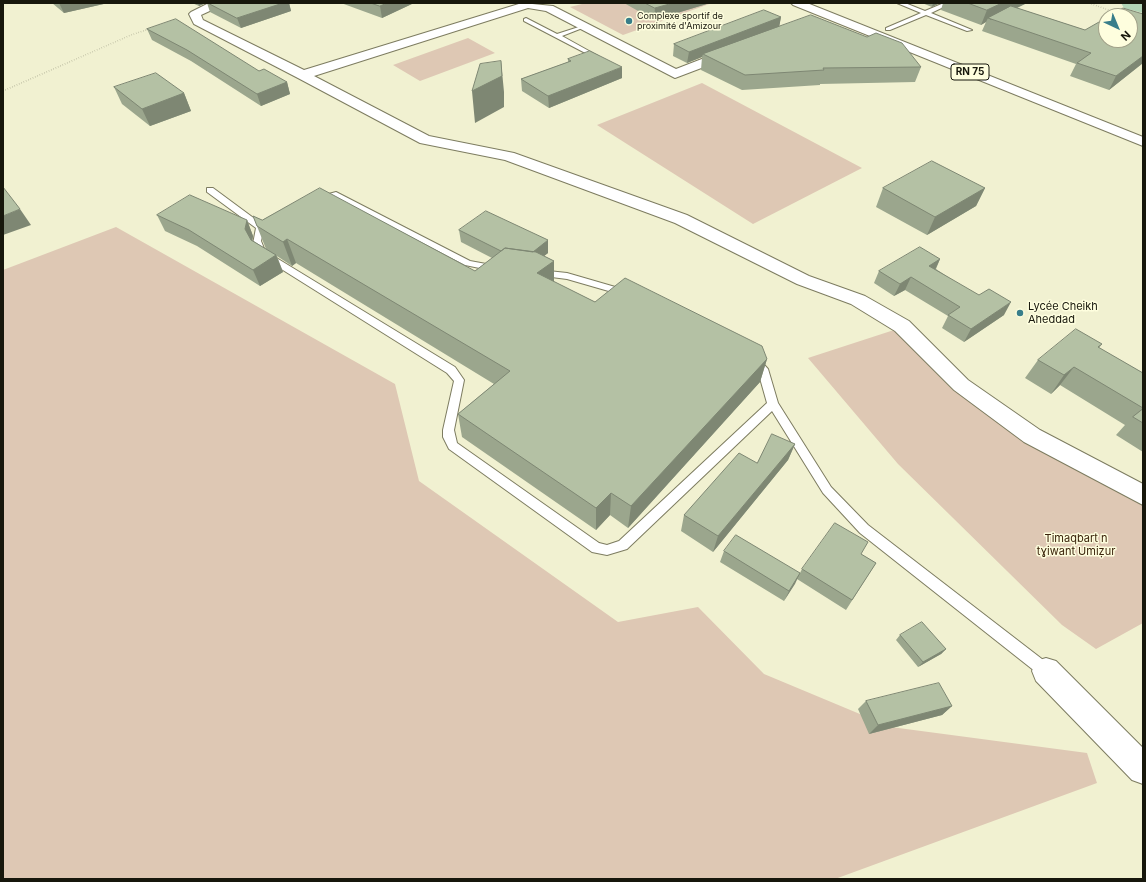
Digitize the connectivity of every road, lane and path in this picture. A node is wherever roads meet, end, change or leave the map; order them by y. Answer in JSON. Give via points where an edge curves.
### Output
{"nodes":[{"id":1,"x":231,"y":3,"type":"edge"},
{"id":2,"x":797,"y":3,"type":"edge"},
{"id":3,"x":820,"y":3,"type":"edge"},
{"id":4,"x":900,"y":3,"type":"edge"},
{"id":5,"x":949,"y":3,"type":"edge"},
{"id":6,"x":1089,"y":3,"type":"edge"},
{"id":7,"x":554,"y":5,"type":"edge"},
{"id":8,"x":1103,"y":8,"type":"edge"},
{"id":9,"x":926,"y":13,"type":"junction"},
{"id":10,"x":827,"y":15,"type":"junction"},
{"id":11,"x":196,"y":17,"type":"junction"},
{"id":12,"x":526,"y":20,"type":"dead end"},
{"id":13,"x":813,"y":20,"type":"edge"},
{"id":14,"x":583,"y":26,"type":"junction"},
{"id":15,"x":888,"y":29,"type":"junction"},
{"id":16,"x":969,"y":30,"type":"dead end"},
{"id":17,"x":557,"y":36,"type":"junction"},
{"id":18,"x":740,"y":49,"type":"edge"},
{"id":19,"x":595,"y":56,"type":"edge"},
{"id":20,"x":303,"y":75,"type":"junction"},
{"id":21,"x":1022,"y":88,"type":"junction"},
{"id":22,"x":3,"y":91,"type":"edge"},
{"id":23,"x":1143,"y":132,"type":"edge"},
{"id":24,"x":1143,"y":142,"type":"edge"},
{"id":25,"x":210,"y":190,"type":"dead end"},
{"id":26,"x":308,"y":202,"type":"edge"},
{"id":27,"x":501,"y":269,"type":"edge"},
{"id":28,"x":530,"y":272,"type":"edge"},
{"id":29,"x":634,"y":297,"type":"edge"},
{"id":30,"x":742,"y":354,"type":"edge"},
{"id":31,"x":773,"y":404,"type":"junction"},
{"id":32,"x":1143,"y":495,"type":"edge"},
{"id":33,"x":1046,"y":671,"type":"joint"},
{"id":34,"x":1143,"y":769,"type":"edge"}],
"edges":[{"from":1,"to":11,"type":"street","via":[[211,6],[195,14]]},
{"from":2,"to":10,"type":"street","number":"RN 75"},
{"from":3,"to":15,"type":"street","number":"RN 75"},
{"from":4,"to":9,"type":"lane"},
{"from":5,"to":9,"type":"lane"},
{"from":6,"to":8,"type":"path"},
{"from":7,"to":14,"type":"street"},
{"from":7,"to":20,"type":"street","via":[[527,6]]},
{"from":9,"to":15,"type":"lane"},
{"from":9,"to":16,"type":"lane"},
{"from":10,"to":13,"type":"street"},
{"from":10,"to":21,"type":"street","number":"RN 75"},
{"from":11,"to":20,"type":"street","via":[[198,22]]},
{"from":11,"to":22,"type":"path","via":[[170,21],[131,35]]},
{"from":12,"to":17,"type":"lane"},
{"from":14,"to":17,"type":"lane"},
{"from":14,"to":18,"type":"street","via":[[676,74]]},
{"from":15,"to":21,"type":"street","number":"RN 75"},
{"from":17,"to":19,"type":"lane"},
{"from":20,"to":32,"type":"street","via":[[425,140],[509,156],[681,219],[803,280],[858,300],[902,326],[961,385],[1032,436]]},
{"from":21,"to":23,"type":"street","number":"RN 75"},
{"from":21,"to":24,"type":"street","number":"RN 75"},
{"from":25,"to":31,"type":"lane","via":[[264,225],[255,241],[262,253],[451,370],[459,380],[448,432],[451,443],[460,452],[596,548],[606,550],[623,545]]},
{"from":26,"to":27,"type":"lane","via":[[322,195],[336,194],[468,263]]},
{"from":28,"to":29,"type":"lane","via":[[567,276]]},
{"from":30,"to":31,"type":"lane","via":[[763,369]]},
{"from":31,"to":33,"type":"lane","via":[[827,490],[864,529]]},
{"from":33,"to":34,"type":"street"}]}
